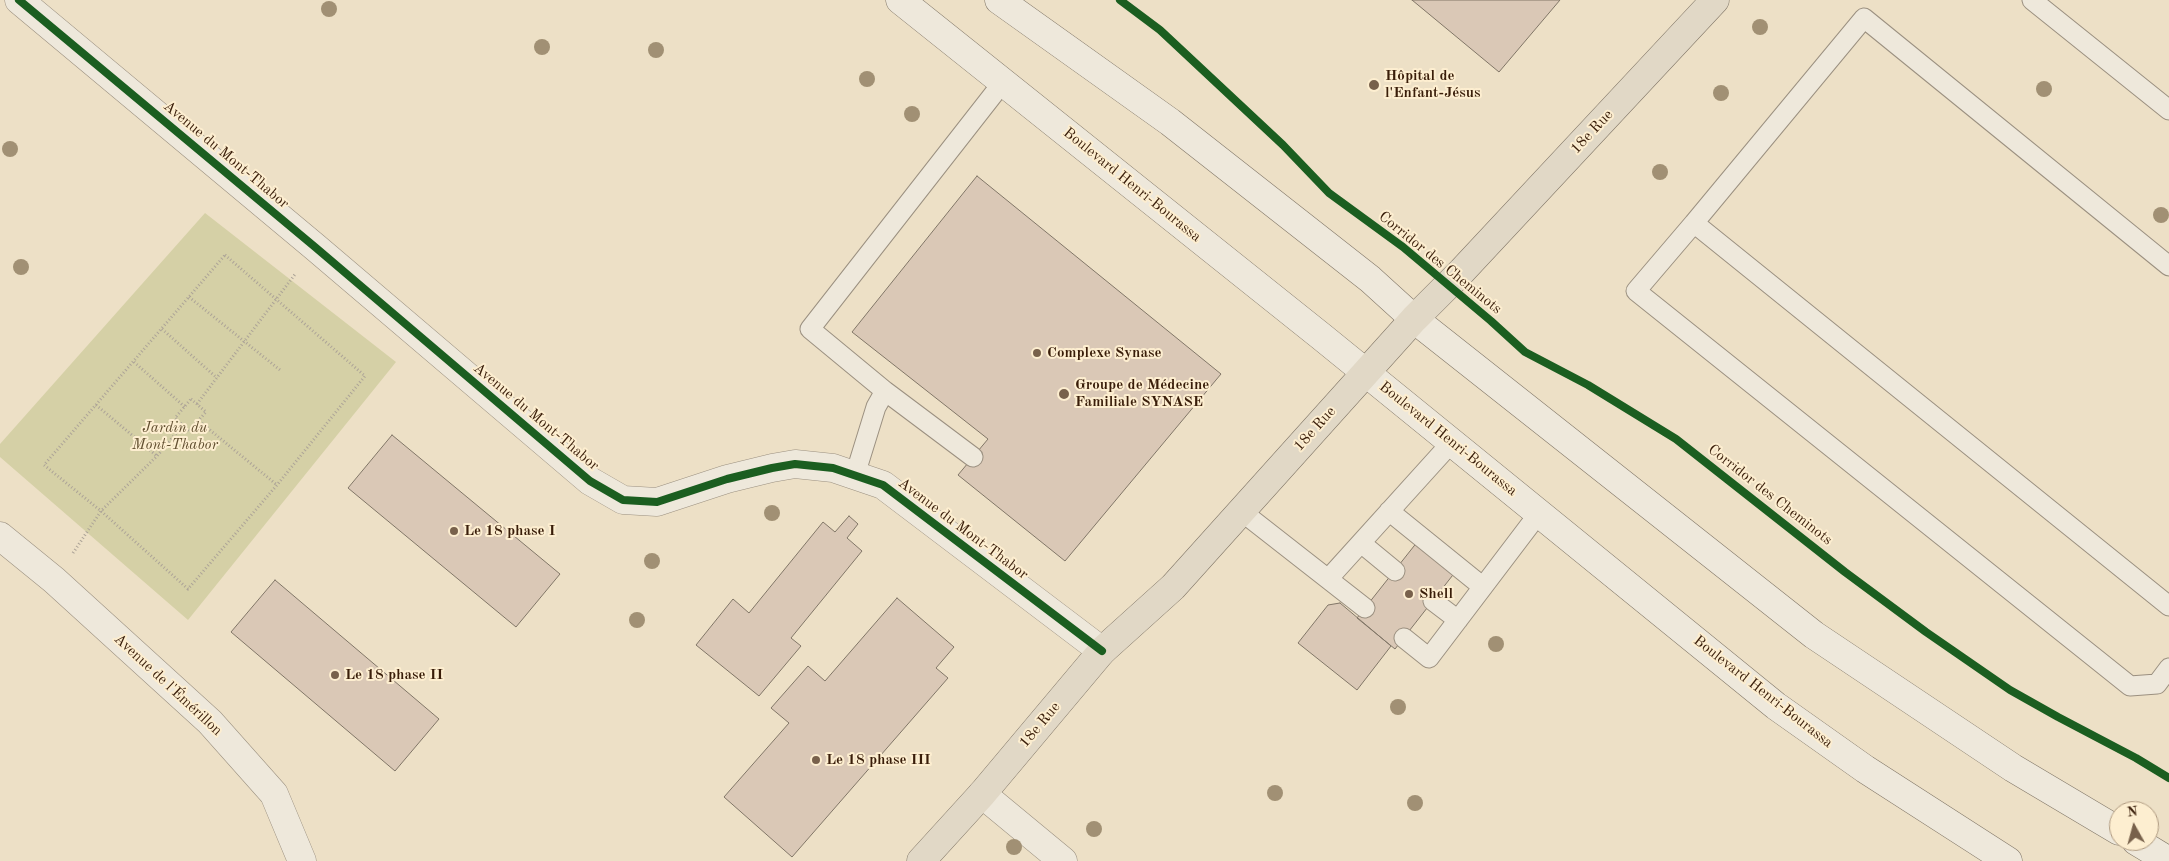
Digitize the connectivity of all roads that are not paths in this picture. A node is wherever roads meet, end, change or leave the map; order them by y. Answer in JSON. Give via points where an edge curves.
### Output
{"nodes":[{"id":1,"x":19,"y":0,"type":"edge"},
{"id":2,"x":900,"y":0,"type":"edge"},
{"id":3,"x":999,"y":0,"type":"edge"},
{"id":4,"x":1715,"y":0,"type":"edge"},
{"id":5,"x":2032,"y":0,"type":"edge"},
{"id":6,"x":1003,"y":82,"type":"junction"},
{"id":7,"x":2169,"y":110,"type":"edge"},
{"id":8,"x":1694,"y":223,"type":"junction"},
{"id":9,"x":2169,"y":266,"type":"edge"},
{"id":10,"x":1414,"y":319,"type":"junction"},
{"id":11,"x":1366,"y":372,"type":"junction"},
{"id":12,"x":885,"y":392,"type":"junction"},
{"id":13,"x":1452,"y":442,"type":"junction"},
{"id":14,"x":973,"y":457,"type":"dead end"},
{"id":15,"x":855,"y":476,"type":"junction"},
{"id":16,"x":1241,"y":511,"type":"junction"},
{"id":17,"x":1389,"y":511,"type":"junction"},
{"id":18,"x":1539,"y":513,"type":"junction"},
{"id":19,"x":0,"y":536,"type":"edge"},
{"id":20,"x":1361,"y":543,"type":"junction"},
{"id":21,"x":1395,"y":571,"type":"dead end"},
{"id":22,"x":1328,"y":579,"type":"junction"},
{"id":23,"x":1483,"y":587,"type":"junction"},
{"id":24,"x":1433,"y":600,"type":"dead end"},
{"id":25,"x":2169,"y":606,"type":"edge"},
{"id":26,"x":1365,"y":608,"type":"dead end"},
{"id":27,"x":1458,"y":620,"type":"junction"},
{"id":28,"x":1404,"y":638,"type":"dead end"},
{"id":29,"x":1102,"y":651,"type":"junction"},
{"id":30,"x":2169,"y":668,"type":"edge"},
{"id":31,"x":982,"y":794,"type":"junction"},
{"id":32,"x":2109,"y":825,"type":"edge"},
{"id":33,"x":2153,"y":851,"type":"edge"},
{"id":34,"x":2169,"y":860,"type":"edge"},
{"id":35,"x":302,"y":861,"type":"edge"},
{"id":36,"x":920,"y":861,"type":"edge"},
{"id":37,"x":1063,"y":861,"type":"edge"},
{"id":38,"x":2008,"y":861,"type":"edge"}],
"edges":[{"from":1,"to":15,"type":"main road","name":"Avenue du Mont-Thabor","via":[[590,481],[623,500],[657,502],[727,479],[795,464],[833,468]]},
{"from":2,"to":6,"type":"main road","name":"Boulevard Henri-Bourassa"},
{"from":3,"to":10,"type":"main road","via":[[1170,122],[1370,279]]},
{"from":4,"to":10,"type":"main road","name":"18e Rue"},
{"from":5,"to":7,"type":"lane"},
{"from":6,"to":11,"type":"main road","name":"Boulevard Henri-Bourassa"},
{"from":6,"to":12,"type":"lane","via":[[810,330]]},
{"from":8,"to":9,"type":"lane","via":[[1864,18]]},
{"from":8,"to":25,"type":"lane"},
{"from":8,"to":30,"type":"lane","via":[[1636,291],[2130,686],[2157,684]]},
{"from":10,"to":11,"type":"main road","name":"18e Rue"},
{"from":10,"to":32,"type":"main road","via":[[1814,635],[2013,768]]},
{"from":11,"to":13,"type":"main road","name":"Boulevard Henri-Bourassa"},
{"from":11,"to":16,"type":"main road","name":"18e Rue"},
{"from":12,"to":14,"type":"lane"},
{"from":12,"to":15,"type":"lane","via":[[876,407]]},
{"from":13,"to":17,"type":"lane"},
{"from":13,"to":18,"type":"main road","name":"Boulevard Henri-Bourassa"},
{"from":15,"to":29,"type":"main road","name":"Avenue du Mont-Thabor","via":[[883,485]]},
{"from":16,"to":22,"type":"lane"},
{"from":16,"to":29,"type":"main road","name":"18e Rue","via":[[1173,587]]},
{"from":17,"to":20,"type":"lane"},
{"from":17,"to":23,"type":"lane"},
{"from":18,"to":23,"type":"lane"},
{"from":18,"to":38,"type":"main road","name":"Boulevard Henri-Bourassa","via":[[1776,706],[1865,769]]},
{"from":19,"to":35,"type":"main road","name":"Avenue de l'Émérillon","via":[[54,580],[210,722],[274,794]]},
{"from":20,"to":21,"type":"lane"},
{"from":20,"to":22,"type":"lane"},
{"from":22,"to":26,"type":"lane"},
{"from":23,"to":27,"type":"lane"},
{"from":24,"to":27,"type":"lane"},
{"from":27,"to":28,"type":"lane","via":[[1429,658]]},
{"from":29,"to":31,"type":"main road","name":"18e Rue"},
{"from":31,"to":36,"type":"main road","name":"18e Rue"},
{"from":31,"to":37,"type":"main road"},
{"from":33,"to":34,"type":"main road"}]}
